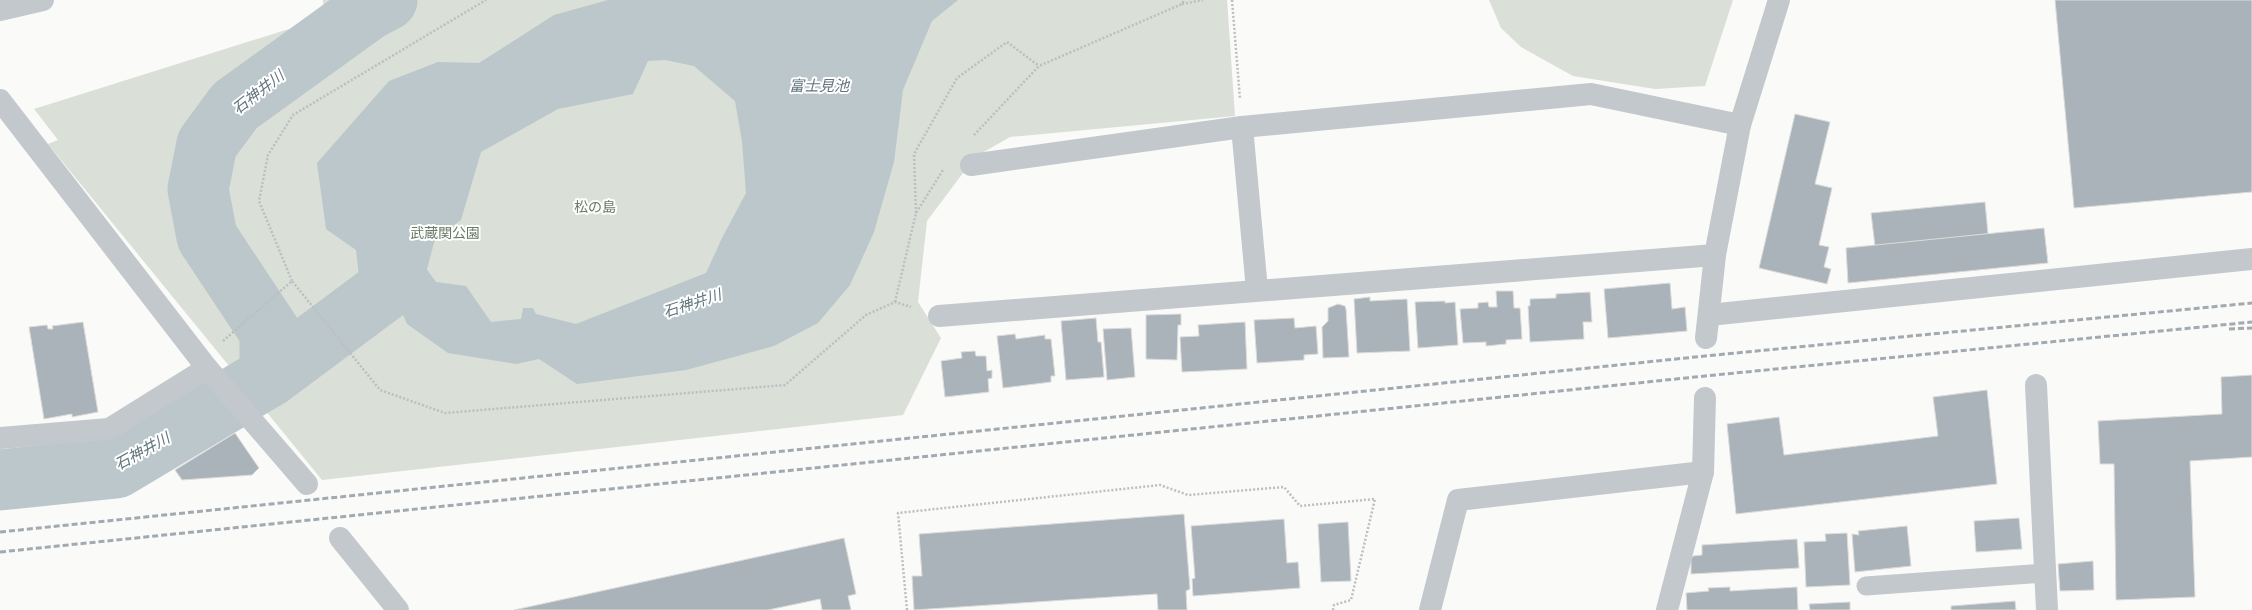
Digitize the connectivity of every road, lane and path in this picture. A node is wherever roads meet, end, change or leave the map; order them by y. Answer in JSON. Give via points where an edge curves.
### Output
{"nodes":[{"id":1,"x":42,"y":0,"type":"edge"},
{"id":2,"x":486,"y":0,"type":"edge"},
{"id":3,"x":1184,"y":0,"type":"edge"},
{"id":4,"x":1203,"y":0,"type":"edge"},
{"id":5,"x":1232,"y":0,"type":"edge"},
{"id":6,"x":1779,"y":0,"type":"edge"},
{"id":7,"x":1182,"y":4,"type":"junction"},
{"id":8,"x":0,"y":10,"type":"edge"},
{"id":9,"x":1039,"y":66,"type":"junction"},
{"id":10,"x":0,"y":100,"type":"edge"},
{"id":11,"x":1740,"y":125,"type":"junction"},
{"id":12,"x":1242,"y":127,"type":"junction"},
{"id":13,"x":969,"y":140,"type":"dead end"},
{"id":14,"x":971,"y":165,"type":"dead end"},
{"id":15,"x":944,"y":169,"type":"dead end"},
{"id":16,"x":916,"y":212,"type":"junction"},
{"id":17,"x":1715,"y":255,"type":"junction"},
{"id":18,"x":2252,"y":259,"type":"edge"},
{"id":19,"x":292,"y":281,"type":"junction"},
{"id":20,"x":1257,"y":290,"type":"junction"},
{"id":21,"x":1709,"y":314,"type":"junction"},
{"id":22,"x":939,"y":316,"type":"dead end"},
{"id":23,"x":236,"y":330,"type":"dead end"},
{"id":24,"x":1706,"y":338,"type":"dead end"},
{"id":25,"x":213,"y":375,"type":"junction"},
{"id":26,"x":2036,"y":385,"type":"dead end"},
{"id":27,"x":1705,"y":398,"type":"dead end"},
{"id":28,"x":0,"y":438,"type":"edge"},
{"id":29,"x":1702,"y":472,"type":"junction"},
{"id":30,"x":307,"y":484,"type":"dead end"},
{"id":31,"x":340,"y":538,"type":"dead end"},
{"id":32,"x":2045,"y":573,"type":"junction"},
{"id":33,"x":1866,"y":586,"type":"dead end"},
{"id":34,"x":398,"y":610,"type":"edge"},
{"id":35,"x":907,"y":610,"type":"edge"},
{"id":36,"x":1332,"y":610,"type":"edge"},
{"id":37,"x":1430,"y":610,"type":"edge"},
{"id":38,"x":1667,"y":610,"type":"edge"},
{"id":39,"x":2047,"y":610,"type":"edge"}],
"edges":[{"from":1,"to":8,"type":"street"},
{"from":2,"to":19,"type":"path","via":[[293,115],[268,155],[259,201]]},
{"from":3,"to":7,"type":"path"},
{"from":4,"to":7,"type":"path"},
{"from":5,"to":12,"type":"path"},
{"from":6,"to":11,"type":"street"},
{"from":7,"to":9,"type":"path"},
{"from":9,"to":13,"type":"path"},
{"from":9,"to":16,"type":"path","via":[[1007,42],[957,78],[914,154]]},
{"from":10,"to":25,"type":"street"},
{"from":11,"to":12,"type":"street","via":[[1591,94]]},
{"from":11,"to":17,"type":"street"},
{"from":12,"to":14,"type":"street"},
{"from":12,"to":20,"type":"street"},
{"from":15,"to":16,"type":"path"},
{"from":16,"to":19,"type":"path","via":[[895,302],[866,315],[785,385],[445,413],[380,390]]},
{"from":17,"to":20,"type":"street"},
{"from":17,"to":21,"type":"street"},
{"from":18,"to":21,"type":"street"},
{"from":19,"to":23,"type":"path"},
{"from":20,"to":22,"type":"street"},
{"from":21,"to":24,"type":"street"},
{"from":25,"to":28,"type":"street","via":[[109,429]]},
{"from":25,"to":30,"type":"street"},
{"from":26,"to":32,"type":"street"},
{"from":27,"to":29,"type":"street"},
{"from":29,"to":37,"type":"street","via":[[1458,500]]},
{"from":29,"to":38,"type":"street"},
{"from":31,"to":34,"type":"street"},
{"from":32,"to":33,"type":"lane"},
{"from":32,"to":39,"type":"street"},
{"from":35,"to":36,"type":"path","via":[[898,513],[1160,485],[1188,496],[1284,487],[1300,506],[1375,500],[1351,600],[1334,605]]}]}
